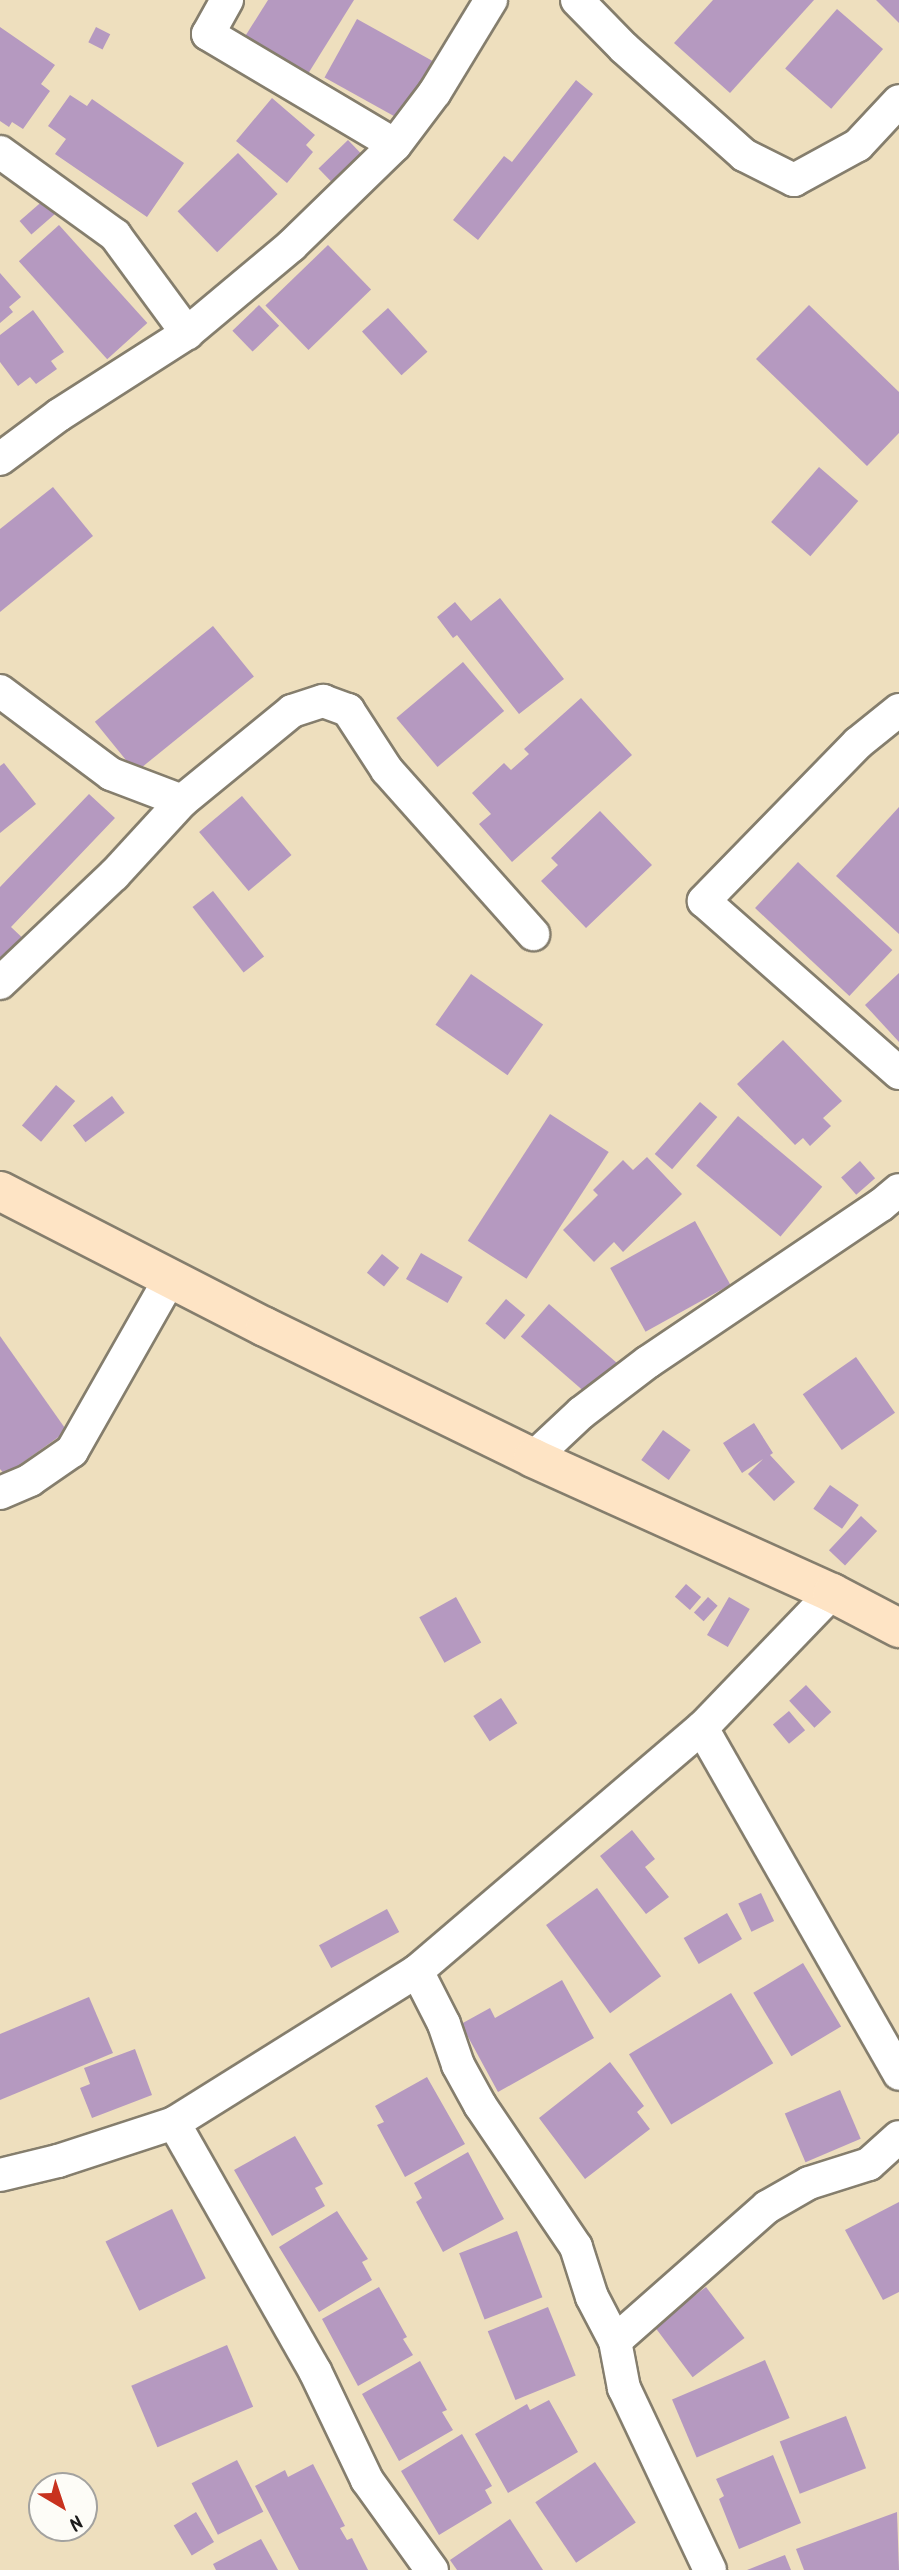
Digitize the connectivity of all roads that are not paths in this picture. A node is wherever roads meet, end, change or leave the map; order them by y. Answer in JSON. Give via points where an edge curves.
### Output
{"nodes":[{"id":1,"x":227,"y":0,"type":"edge"},
{"id":2,"x":491,"y":0,"type":"edge"},
{"id":3,"x":577,"y":0,"type":"edge"},
{"id":4,"x":899,"y":101,"type":"edge"},
{"id":5,"x":395,"y":145,"type":"junction"},
{"id":6,"x":0,"y":152,"type":"edge"},
{"id":7,"x":187,"y":333,"type":"junction"},
{"id":8,"x":0,"y":460,"type":"edge"},
{"id":9,"x":0,"y":691,"type":"edge"},
{"id":10,"x":899,"y":710,"type":"edge"},
{"id":11,"x":182,"y":801,"type":"junction"},
{"id":12,"x":533,"y":934,"type":"dead end"},
{"id":13,"x":0,"y":983,"type":"edge"},
{"id":14,"x":899,"y":1073,"type":"edge"},
{"id":15,"x":899,"y":1190,"type":"edge"},
{"id":16,"x":0,"y":1191,"type":"edge"},
{"id":17,"x":171,"y":1277,"type":"junction"},
{"id":18,"x":533,"y":1458,"type":"junction"},
{"id":19,"x":0,"y":1493,"type":"edge"},
{"id":20,"x":832,"y":1593,"type":"junction"},
{"id":21,"x":899,"y":1628,"type":"edge"},
{"id":22,"x":702,"y":1728,"type":"junction"},
{"id":23,"x":417,"y":1971,"type":"junction"},
{"id":24,"x":899,"y":2074,"type":"edge"},
{"id":25,"x":174,"y":2123,"type":"junction"},
{"id":26,"x":899,"y":2137,"type":"edge"},
{"id":27,"x":0,"y":2174,"type":"edge"},
{"id":28,"x":615,"y":2341,"type":"junction"},
{"id":29,"x":432,"y":2570,"type":"edge"},
{"id":30,"x":710,"y":2570,"type":"edge"}],
"edges":[{"from":1,"to":5,"type":"street","via":[[208,34]]},
{"from":2,"to":5,"type":"street","via":[[435,92]]},
{"from":3,"to":4,"type":"street","via":[[744,155],[794,180],[858,145]]},
{"from":5,"to":7,"type":"street","via":[[291,246]]},
{"from":6,"to":7,"type":"street","via":[[115,235]]},
{"from":7,"to":8,"type":"street","via":[[59,415]]},
{"from":9,"to":11,"type":"street","via":[[111,774]]},
{"from":10,"to":14,"type":"street","via":[[858,743],[704,901]]},
{"from":11,"to":12,"type":"street","via":[[292,710],[323,701],[348,710],[387,770]]},
{"from":11,"to":13,"type":"street","via":[[114,875]]},
{"from":15,"to":18,"type":"street","via":[[648,1362],[581,1413]]},
{"from":16,"to":17,"type":"main road"},
{"from":17,"to":18,"type":"main road"},
{"from":17,"to":19,"type":"street","via":[[72,1451],[30,1480]]},
{"from":18,"to":20,"type":"main road"},
{"from":20,"to":21,"type":"main road"},
{"from":20,"to":22,"type":"street"},
{"from":22,"to":23,"type":"street"},
{"from":22,"to":24,"type":"street"},
{"from":23,"to":25,"type":"street"},
{"from":23,"to":28,"type":"street","via":[[480,2105],[576,2246],[592,2297]]},
{"from":25,"to":27,"type":"street","via":[[58,2161]]},
{"from":25,"to":29,"type":"street","via":[[315,2371],[367,2480]]},
{"from":26,"to":28,"type":"street","via":[[869,2164],[809,2183],[767,2207]]},
{"from":28,"to":30,"type":"street","via":[[624,2388]]}]}
